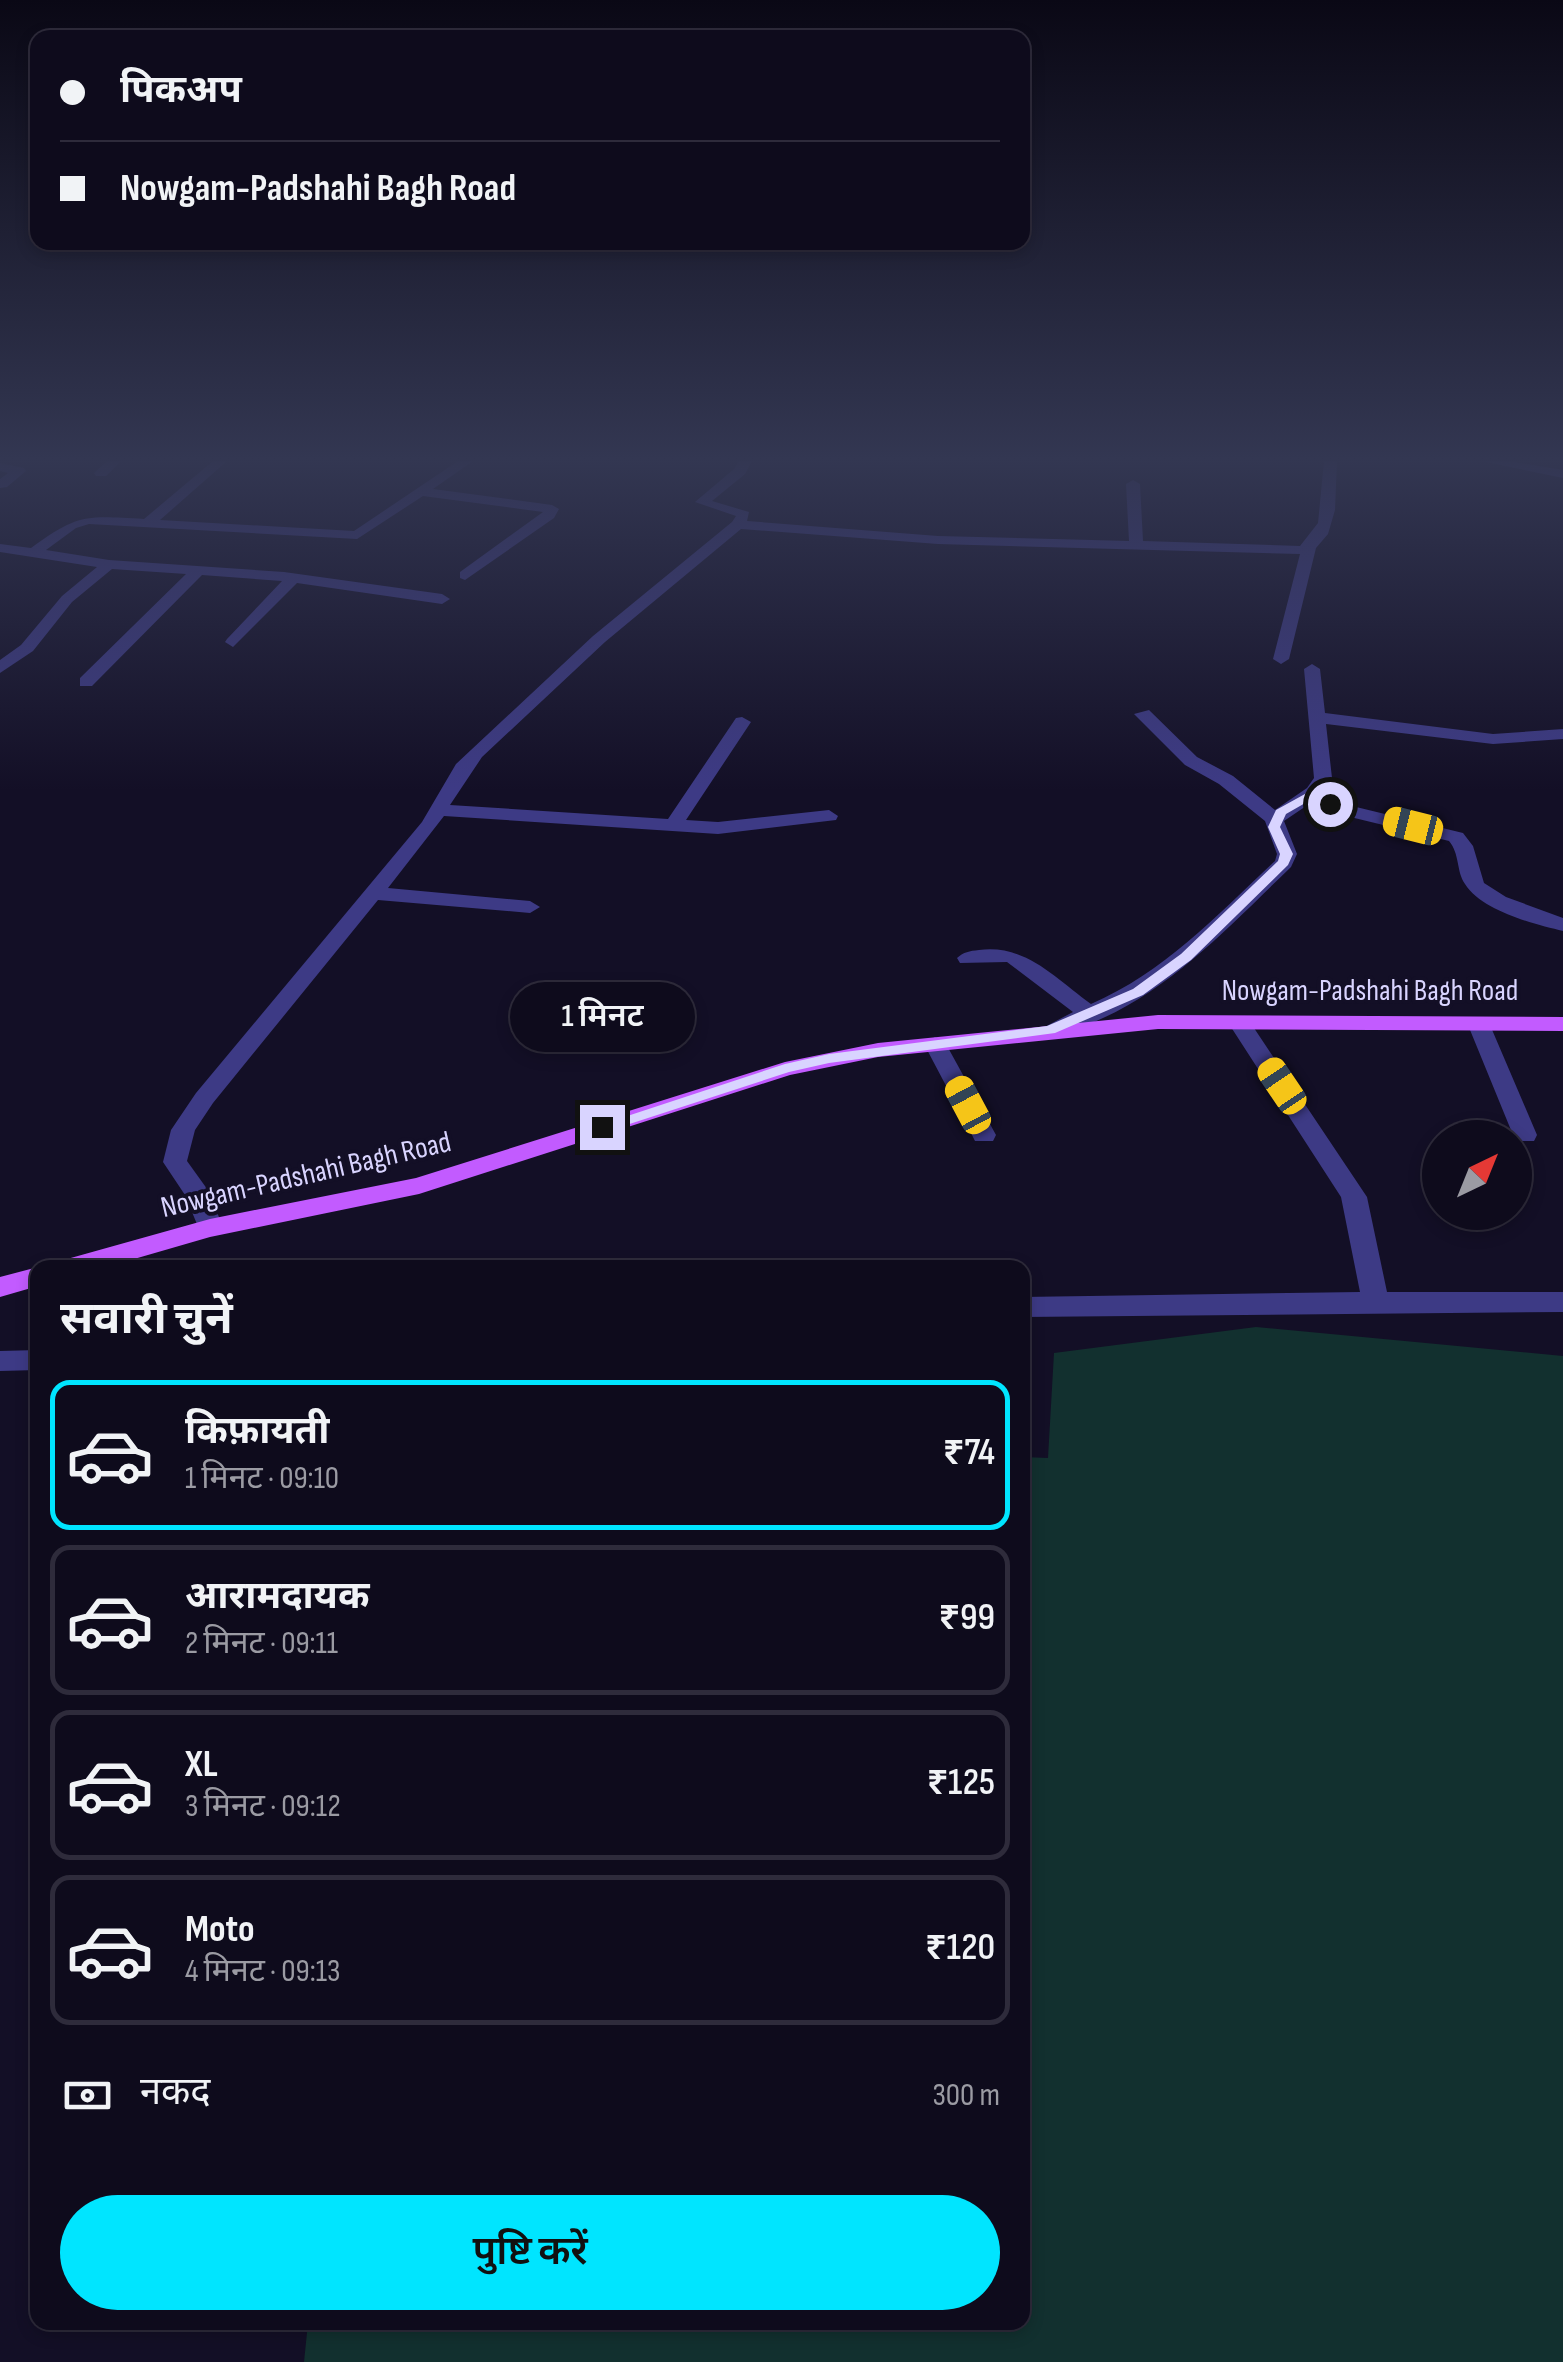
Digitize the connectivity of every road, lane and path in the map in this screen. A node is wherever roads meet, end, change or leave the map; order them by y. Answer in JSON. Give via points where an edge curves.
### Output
{"nodes":[{"id":1,"x":100,"y":571,"type":"edge"},
{"id":2,"x":198,"y":571,"type":"edge"},
{"id":3,"x":213,"y":571,"type":"edge"},
{"id":4,"x":472,"y":571,"type":"edge"},
{"id":5,"x":682,"y":571,"type":"edge"},
{"id":6,"x":1303,"y":571,"type":"edge"},
{"id":7,"x":465,"y":576,"type":"dead end"},
{"id":8,"x":293,"y":578,"type":"junction"},
{"id":9,"x":442,"y":598,"type":"dead end"},
{"id":10,"x":233,"y":642,"type":"dead end"},
{"id":11,"x":1280,"y":658,"type":"dead end"},
{"id":12,"x":0,"y":668,"type":"edge"},
{"id":13,"x":1312,"y":669,"type":"dead end"},
{"id":14,"x":86,"y":682,"type":"dead end"},
{"id":15,"x":1143,"y":714,"type":"dead end"},
{"id":16,"x":1314,"y":717,"type":"junction"},
{"id":17,"x":742,"y":722,"type":"dead end"},
{"id":18,"x":1563,"y":734,"type":"edge"},
{"id":19,"x":1314,"y":792,"type":"junction"},
{"id":20,"x":439,"y":810,"type":"junction"},
{"id":21,"x":829,"y":816,"type":"dead end"},
{"id":22,"x":1275,"y":819,"type":"junction"},
{"id":23,"x":673,"y":826,"type":"junction"},
{"id":24,"x":373,"y":893,"type":"junction"},
{"id":25,"x":530,"y":907,"type":"dead end"},
{"id":26,"x":1563,"y":926,"type":"edge"},
{"id":27,"x":968,"y":958,"type":"dead end"},
{"id":28,"x":1088,"y":1013,"type":"junction"},
{"id":29,"x":1240,"y":1024,"type":"junction"},
{"id":30,"x":1563,"y":1024,"type":"edge"},
{"id":31,"x":1479,"y":1025,"type":"junction"},
{"id":32,"x":1050,"y":1030,"type":"junction"},
{"id":33,"x":935,"y":1044,"type":"junction"},
{"id":34,"x":1520,"y":1120,"type":"edge"},
{"id":35,"x":984,"y":1135,"type":"dead end"},
{"id":36,"x":210,"y":1228,"type":"junction"},
{"id":37,"x":97,"y":1260,"type":"edge"},
{"id":38,"x":30,"y":1278,"type":"edge"},
{"id":39,"x":0,"y":1287,"type":"edge"},
{"id":40,"x":1376,"y":1302,"type":"junction"},
{"id":41,"x":1563,"y":1302,"type":"edge"},
{"id":42,"x":1030,"y":1307,"type":"edge"},
{"id":43,"x":30,"y":1360,"type":"edge"},
{"id":44,"x":0,"y":1361,"type":"edge"}],
"edges":[{"from":1,"to":12,"type":"street"},
{"from":2,"to":14,"type":"street"},
{"from":3,"to":8,"type":"street"},
{"from":4,"to":7,"type":"street"},
{"from":5,"to":20,"type":"street","via":[[535,696],[462,768]]},
{"from":6,"to":11,"type":"street"},
{"from":8,"to":9,"type":"street"},
{"from":8,"to":10,"type":"street"},
{"from":13,"to":16,"type":"street"},
{"from":15,"to":22,"type":"street","via":[[1191,761]]},
{"from":16,"to":18,"type":"street","via":[[1494,740]]},
{"from":16,"to":19,"type":"street","via":[[1323,778]]},
{"from":17,"to":23,"type":"street"},
{"from":19,"to":22,"type":"street"},
{"from":19,"to":26,"type":"street","via":[[1345,810],[1456,837],[1482,892]]},
{"from":20,"to":23,"type":"street"},
{"from":20,"to":24,"type":"street"},
{"from":21,"to":23,"type":"street"},
{"from":22,"to":28,"type":"street","via":[[1287,854],[1272,875],[1171,970]]},
{"from":24,"to":25,"type":"street"},
{"from":24,"to":36,"type":"street","via":[[183,1130],[175,1162],[198,1193]]},
{"from":27,"to":28,"type":"street","via":[[1014,958]]},
{"from":28,"to":32,"type":"street"},
{"from":29,"to":31,"type":"main road","name":"Nowgam-Padshahi Bagh Road"},
{"from":29,"to":32,"type":"main road","name":"Nowgam-Padshahi Bagh Road"},
{"from":29,"to":40,"type":"street","via":[[1354,1196]]},
{"from":30,"to":31,"type":"main road","name":"Nowgam-Padshahi Bagh Road"},
{"from":31,"to":34,"type":"street"},
{"from":32,"to":33,"type":"main road","name":"Nowgam-Padshahi Bagh Road"},
{"from":33,"to":35,"type":"street"},
{"from":33,"to":36,"type":"main road","name":"Nowgam-Padshahi Bagh Road","via":[[785,1068],[419,1186]]},
{"from":36,"to":37,"type":"main road","name":"Nowgam-Padshahi Bagh Road"},
{"from":38,"to":39,"type":"main road"},
{"from":40,"to":41,"type":"street"},
{"from":40,"to":42,"type":"street"},
{"from":43,"to":44,"type":"street"}]}
